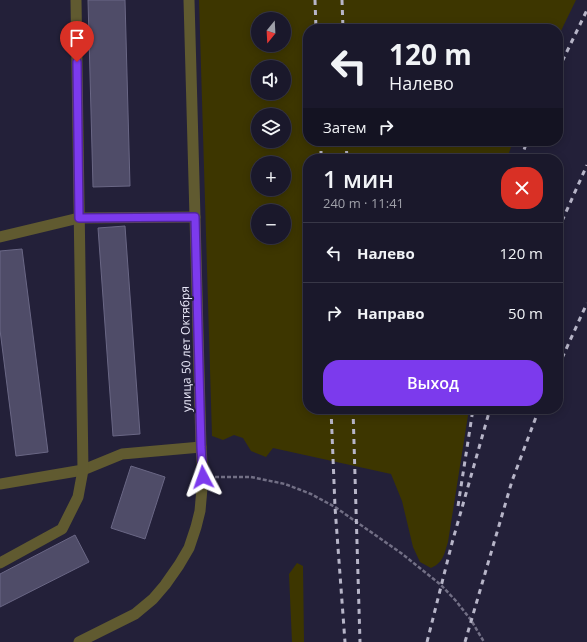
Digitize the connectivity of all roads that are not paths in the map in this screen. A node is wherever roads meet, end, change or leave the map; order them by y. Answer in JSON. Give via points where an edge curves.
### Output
{"nodes":[{"id":1,"x":76,"y":0,"type":"edge"},
{"id":2,"x":189,"y":0,"type":"edge"},
{"id":3,"x":195,"y":217,"type":"junction"},
{"id":4,"x":79,"y":218,"type":"junction"},
{"id":5,"x":0,"y":238,"type":"edge"},
{"id":6,"x":201,"y":447,"type":"junction"},
{"id":7,"x":82,"y":470,"type":"junction"},
{"id":8,"x":0,"y":484,"type":"edge"},
{"id":9,"x":0,"y":563,"type":"edge"},
{"id":10,"x":79,"y":642,"type":"edge"}],
"edges":[{"from":1,"to":4,"type":"street"},
{"from":2,"to":3,"type":"street","name":"улица 50 лет Октября"},
{"from":3,"to":4,"type":"street"},
{"from":3,"to":6,"type":"street","name":"улица 50 лет Октября"},
{"from":4,"to":5,"type":"street"},
{"from":4,"to":7,"type":"street"},
{"from":6,"to":7,"type":"street","via":[[122,454]]},
{"from":6,"to":10,"type":"street","name":"улица 50 лет Октября","via":[[203,477],[200,511],[189,548],[153,599],[135,614]]},
{"from":7,"to":8,"type":"street"},
{"from":7,"to":9,"type":"street","via":[[78,497],[62,528]]}]}
